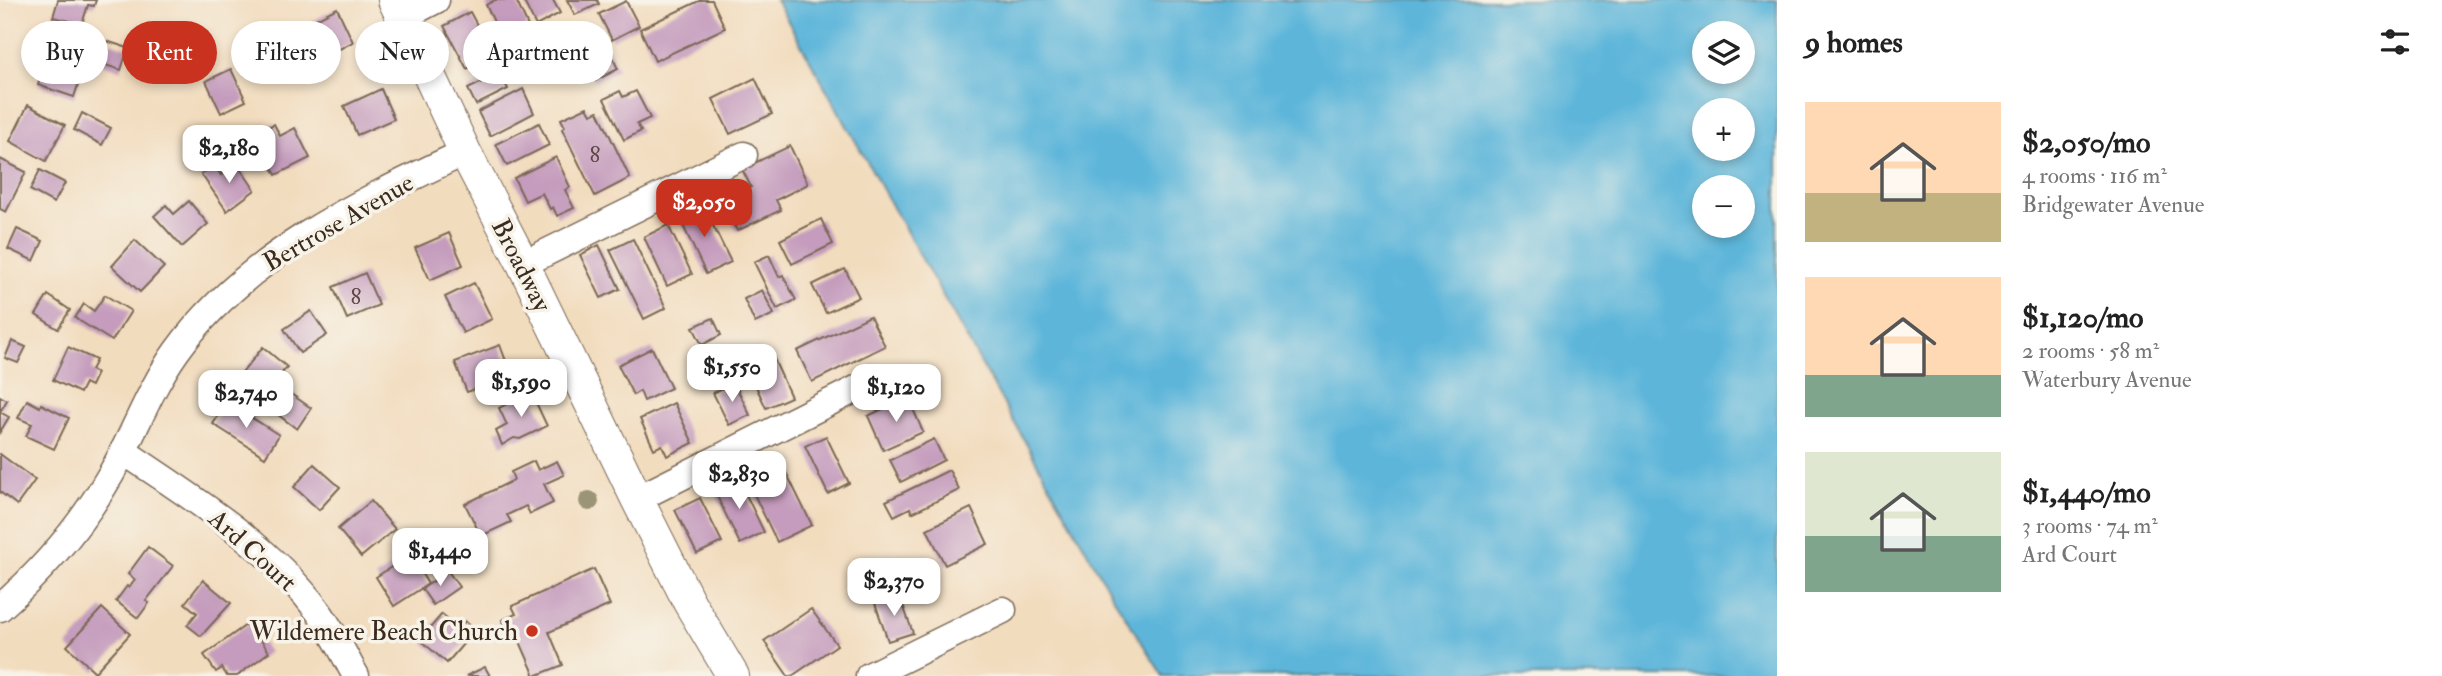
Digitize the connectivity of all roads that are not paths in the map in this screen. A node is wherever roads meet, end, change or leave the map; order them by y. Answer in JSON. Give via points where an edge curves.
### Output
{"nodes":[{"id":1,"x":436,"y":0,"type":"edge"},
{"id":2,"x":398,"y":8,"type":"edge"},
{"id":3,"x":465,"y":152,"type":"junction"},
{"id":4,"x":744,"y":155,"type":"dead end"},
{"id":5,"x":523,"y":264,"type":"junction"},
{"id":6,"x":864,"y":386,"type":"dead end"},
{"id":7,"x":123,"y":451,"type":"junction"},
{"id":8,"x":636,"y":499,"type":"junction"},
{"id":9,"x":0,"y":608,"type":"edge"},
{"id":10,"x":1003,"y":610,"type":"dead end"},
{"id":11,"x":356,"y":676,"type":"edge"},
{"id":12,"x":733,"y":676,"type":"edge"},
{"id":13,"x":869,"y":676,"type":"edge"}],
"edges":[{"from":1,"to":2,"type":"street"},
{"from":2,"to":3,"type":"street","name":"Broadway"},
{"from":3,"to":5,"type":"street","name":"Broadway"},
{"from":3,"to":7,"type":"street","name":"Bertrose Avenue","via":[[326,224],[247,275],[197,324],[176,352]]},
{"from":4,"to":5,"type":"street"},
{"from":5,"to":8,"type":"street","name":"Broadway"},
{"from":6,"to":8,"type":"street"},
{"from":7,"to":9,"type":"street","name":"Bertrose Avenue","via":[[97,498],[61,547]]},
{"from":7,"to":11,"type":"street","name":"Ard Court","via":[[229,524],[276,565],[318,612]]},
{"from":8,"to":12,"type":"street","name":"Broadway"},
{"from":10,"to":13,"type":"street"}]}
